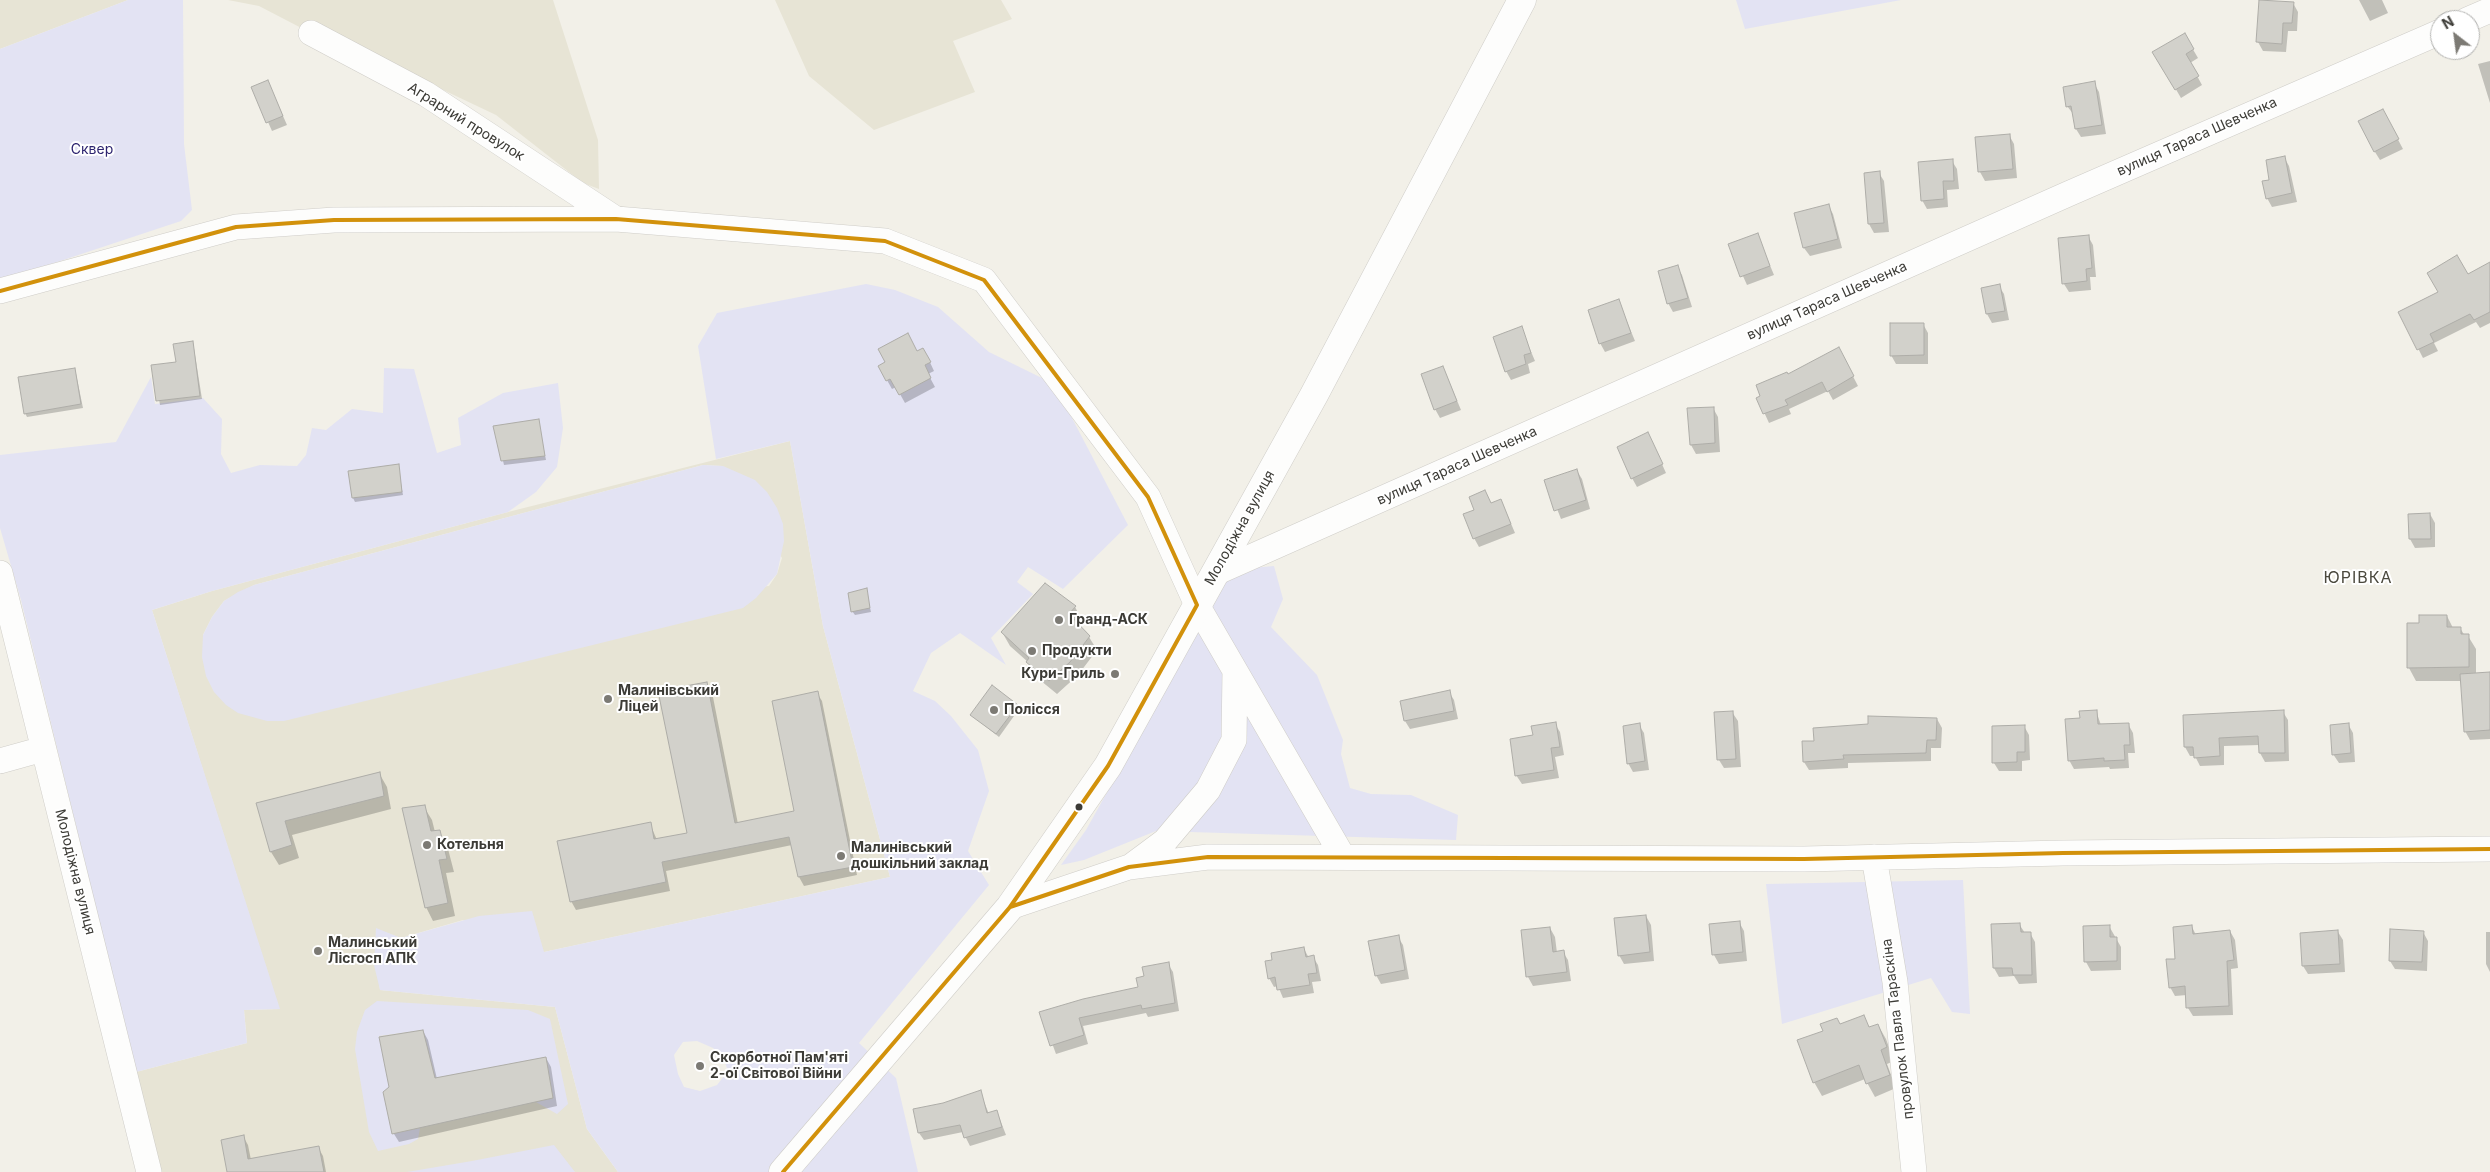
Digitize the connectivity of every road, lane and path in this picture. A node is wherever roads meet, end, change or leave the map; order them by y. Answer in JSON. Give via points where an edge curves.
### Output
{"nodes":[{"id":1,"x":1522,"y":0,"type":"edge"},
{"id":2,"x":311,"y":33,"type":"dead end"},
{"id":3,"x":2430,"y":36,"type":"edge"},
{"id":4,"x":616,"y":219,"type":"junction"},
{"id":5,"x":0,"y":291,"type":"edge"},
{"id":6,"x":0,"y":573,"type":"edge"},
{"id":7,"x":1215,"y":573,"type":"junction"},
{"id":8,"x":1197,"y":605,"type":"junction"},
{"id":9,"x":1235,"y":671,"type":"junction"},
{"id":10,"x":44,"y":749,"type":"junction"},
{"id":11,"x":0,"y":761,"type":"edge"},
{"id":12,"x":2490,"y":848,"type":"edge"},
{"id":13,"x":1344,"y":857,"type":"junction"},
{"id":14,"x":1874,"y":858,"type":"junction"},
{"id":15,"x":1129,"y":867,"type":"junction"},
{"id":16,"x":1010,"y":906,"type":"junction"},
{"id":17,"x":149,"y":1172,"type":"edge"},
{"id":18,"x":783,"y":1172,"type":"edge"},
{"id":19,"x":1914,"y":1172,"type":"edge"}],
"edges":[{"from":1,"to":7,"type":"street","name":"Молодіжна вулиця"},
{"from":2,"to":4,"type":"street","name":"Аграрний провулок","via":[[426,94]]},
{"from":3,"to":7,"type":"street","name":"вулиця Тараса Шевченка"},
{"from":4,"to":5,"type":"street","via":[[334,220],[236,228]]},
{"from":4,"to":8,"type":"street","via":[[885,241],[984,280],[1148,497]]},
{"from":6,"to":10,"type":"street","name":"Молодіжна вулиця"},
{"from":7,"to":8,"type":"street","name":"Молодіжна вулиця"},
{"from":8,"to":9,"type":"street"},
{"from":8,"to":16,"type":"street","name":"Молодіжна вулиця","via":[[1108,766]]},
{"from":9,"to":13,"type":"street"},
{"from":9,"to":15,"type":"street","via":[[1234,740],[1208,790],[1165,841]]},
{"from":10,"to":11,"type":"street"},
{"from":10,"to":17,"type":"street","name":"Молодіжна вулиця"},
{"from":12,"to":14,"type":"street"},
{"from":13,"to":14,"type":"street"},
{"from":13,"to":15,"type":"street","via":[[1208,857]]},
{"from":14,"to":19,"type":"street","name":"провулок Павла Тараскіна","via":[[1895,982]]},
{"from":15,"to":16,"type":"street"},
{"from":16,"to":18,"type":"street","name":"Молодіжна вулиця"}]}
